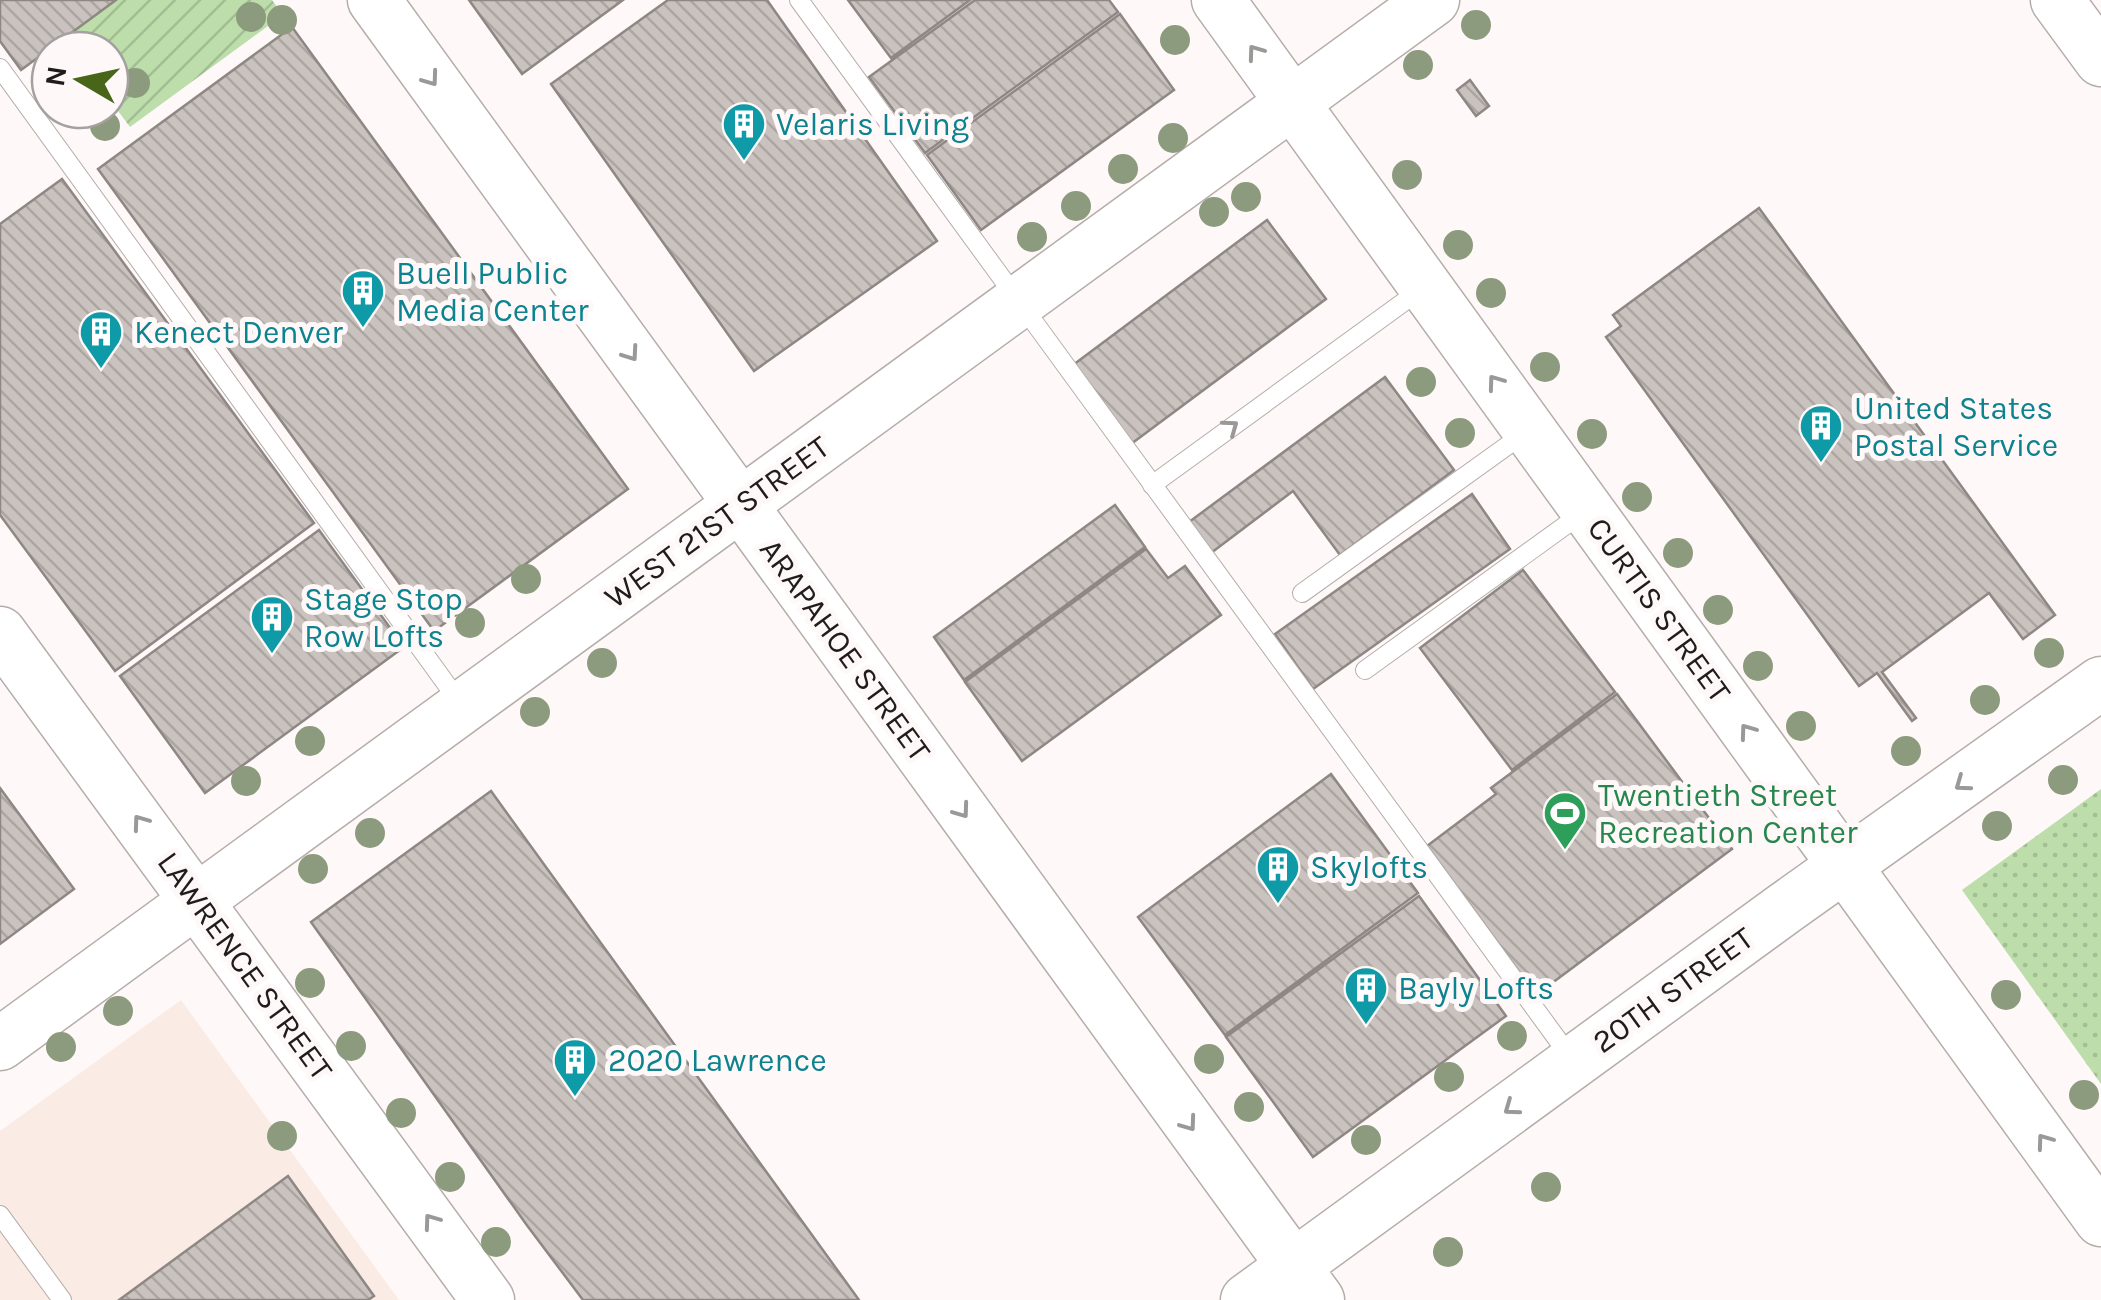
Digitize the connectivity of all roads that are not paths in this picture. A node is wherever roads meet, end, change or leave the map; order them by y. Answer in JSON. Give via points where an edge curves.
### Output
{"nodes":[{"id":1,"x":374,"y":0,"type":"edge"},
{"id":2,"x":799,"y":0,"type":"edge"},
{"id":3,"x":1218,"y":0,"type":"edge"},
{"id":4,"x":1433,"y":0,"type":"edge"},
{"id":5,"x":2058,"y":0,"type":"edge"},
{"id":6,"x":2101,"y":60,"type":"edge"},
{"id":7,"x":0,"y":68,"type":"edge"},
{"id":8,"x":1292,"y":103,"type":"junction"},
{"id":9,"x":1425,"y":286,"type":"junction"},
{"id":10,"x":1019,"y":302,"type":"junction"},
{"id":11,"x":1530,"y":430,"type":"junction"},
{"id":12,"x":1152,"y":485,"type":"junction"},
{"id":13,"x":740,"y":505,"type":"junction"},
{"id":14,"x":1587,"y":510,"type":"junction"},
{"id":15,"x":1302,"y":593,"type":"dead end"},
{"id":16,"x":0,"y":633,"type":"edge"},
{"id":17,"x":1365,"y":670,"type":"dead end"},
{"id":18,"x":2101,"y":684,"type":"edge"},
{"id":19,"x":463,"y":708,"type":"junction"},
{"id":20,"x":1846,"y":866,"type":"junction"},
{"id":21,"x":198,"y":900,"type":"junction"},
{"id":22,"x":0,"y":1044,"type":"edge"},
{"id":23,"x":1574,"y":1062,"type":"junction"},
{"id":24,"x":0,"y":1214,"type":"edge"},
{"id":25,"x":2101,"y":1220,"type":"edge"},
{"id":26,"x":1305,"y":1283,"type":"edge"},
{"id":27,"x":62,"y":1300,"type":"edge"},
{"id":28,"x":488,"y":1300,"type":"edge"},
{"id":29,"x":1247,"y":1300,"type":"edge"}],
"edges":[{"from":1,"to":13,"type":"street","name":"ARAPAHOE STREET","one_way":true},
{"from":2,"to":10,"type":"lane"},
{"from":8,"to":3,"type":"street","name":"CURTIS STREET","one_way":true},
{"from":4,"to":8,"type":"street","name":"WEST 21ST STREET"},
{"from":5,"to":6,"type":"street"},
{"from":7,"to":19,"type":"lane"},
{"from":8,"to":9,"type":"street","name":"CURTIS STREET"},
{"from":8,"to":10,"type":"street","name":"WEST 21ST STREET"},
{"from":11,"to":9,"type":"street","name":"CURTIS STREET","one_way":true},
{"from":12,"to":9,"type":"lane","one_way":true},
{"from":10,"to":12,"type":"lane"},
{"from":10,"to":13,"type":"street","name":"WEST 21ST STREET"},
{"from":11,"to":14,"type":"street","name":"CURTIS STREET"},
{"from":11,"to":15,"type":"lane"},
{"from":12,"to":23,"type":"lane"},
{"from":13,"to":19,"type":"street","name":"WEST 21ST STREET"},
{"from":13,"to":26,"type":"street","name":"ARAPAHOE STREET","one_way":true},
{"from":14,"to":17,"type":"lane"},
{"from":20,"to":14,"type":"street","name":"CURTIS STREET","one_way":true},
{"from":21,"to":16,"type":"street","name":"LAWRENCE STREET","one_way":true},
{"from":18,"to":20,"type":"street","name":"20TH STREET","one_way":true},
{"from":19,"to":21,"type":"street","name":"WEST 21ST STREET"},
{"from":20,"to":23,"type":"street","name":"20TH STREET"},
{"from":25,"to":20,"type":"street","name":"CURTIS STREET","one_way":true},
{"from":21,"to":22,"type":"street","name":"WEST 21ST STREET"},
{"from":28,"to":21,"type":"street","name":"LAWRENCE STREET","one_way":true},
{"from":23,"to":26,"type":"street","name":"20TH STREET","one_way":true},
{"from":24,"to":27,"type":"lane"},
{"from":26,"to":29,"type":"street","name":"20TH STREET"}]}
